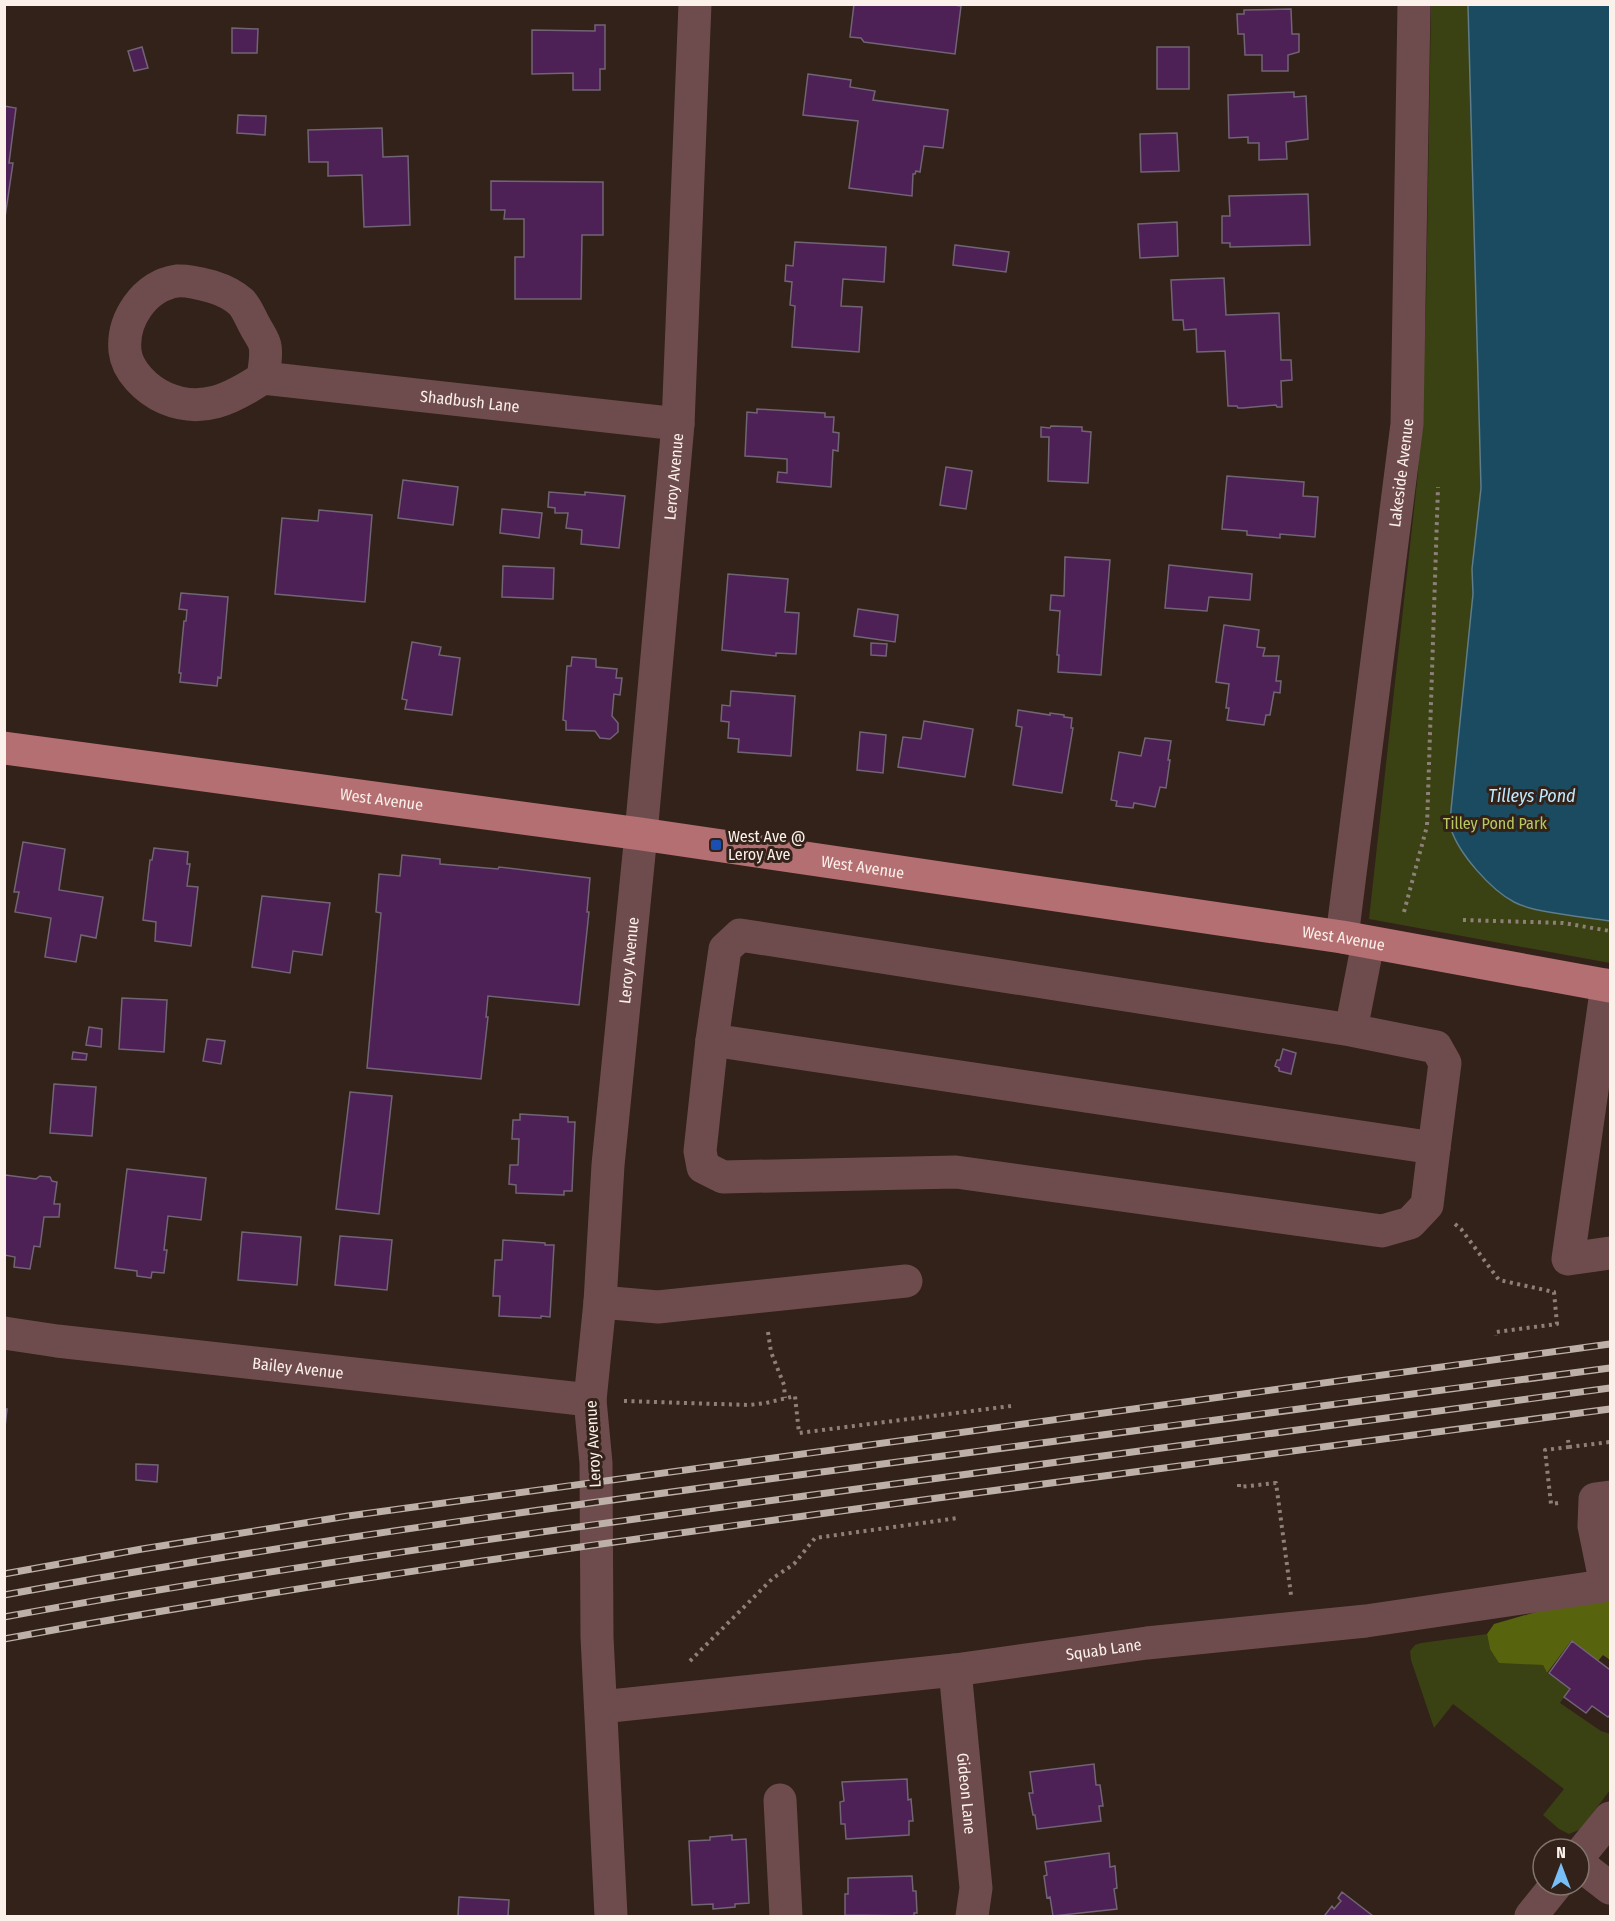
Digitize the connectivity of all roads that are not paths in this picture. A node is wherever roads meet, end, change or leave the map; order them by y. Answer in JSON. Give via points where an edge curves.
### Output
{"nodes":[{"id":1,"x":695,"y":4,"type":"edge"},
{"id":2,"x":1413,"y":4,"type":"edge"},
{"id":3,"x":263,"y":378,"type":"junction"},
{"id":4,"x":678,"y":424,"type":"junction"},
{"id":5,"x":4,"y":748,"type":"edge"},
{"id":6,"x":641,"y":834,"type":"junction"},
{"id":7,"x":1355,"y":940,"type":"junction"},
{"id":8,"x":1609,"y":986,"type":"edge"},
{"id":9,"x":1351,"y":1030,"type":"junction"},
{"id":10,"x":712,"y":1040,"type":"junction"},
{"id":11,"x":1599,"y":1114,"type":"edge"},
{"id":12,"x":1434,"y":1148,"type":"junction"},
{"id":13,"x":1611,"y":1253,"type":"edge"},
{"id":14,"x":906,"y":1281,"type":"dead end"},
{"id":15,"x":600,"y":1302,"type":"junction"},
{"id":16,"x":4,"y":1333,"type":"edge"},
{"id":17,"x":590,"y":1400,"type":"junction"},
{"id":18,"x":1611,"y":1497,"type":"edge"},
{"id":19,"x":1608,"y":1585,"type":"edge"},
{"id":20,"x":955,"y":1670,"type":"junction"},
{"id":21,"x":601,"y":1707,"type":"junction"},
{"id":22,"x":780,"y":1800,"type":"dead end"},
{"id":23,"x":1611,"y":1818,"type":"edge"},
{"id":24,"x":1591,"y":1842,"type":"edge"},
{"id":25,"x":1591,"y":1873,"type":"edge"},
{"id":26,"x":1611,"y":1888,"type":"edge"},
{"id":27,"x":1547,"y":1897,"type":"edge"},
{"id":28,"x":611,"y":1917,"type":"edge"},
{"id":29,"x":786,"y":1917,"type":"edge"},
{"id":30,"x":972,"y":1917,"type":"edge"},
{"id":31,"x":1531,"y":1917,"type":"edge"}],
"edges":[{"from":1,"to":4,"type":"street","name":"Leroy Avenue"},
{"from":2,"to":7,"type":"street","name":"Lakeside Avenue","via":[[1407,424]]},
{"from":3,"to":3,"type":"street","via":[[222,401],[200,406],[178,404],[157,394],[126,361],[127,323],[139,303],[157,289],[177,281],[199,282],[224,291],[242,303],[265,347]]},
{"from":3,"to":4,"type":"street","name":"Shadbush Lane"},
{"from":4,"to":6,"type":"street","name":"Leroy Avenue"},
{"from":5,"to":6,"type":"main road","name":"West Avenue"},
{"from":6,"to":7,"type":"main road","name":"West Avenue"},
{"from":6,"to":15,"type":"street","name":"Leroy Avenue","via":[[608,1165]]},
{"from":7,"to":8,"type":"main road","name":"West Avenue"},
{"from":7,"to":9,"type":"street","name":"Lakeside Avenue"},
{"from":8,"to":11,"type":"street"},
{"from":9,"to":10,"type":"street","via":[[740,934],[725,949]]},
{"from":9,"to":12,"type":"street","via":[[1436,1047],[1445,1063]]},
{"from":10,"to":12,"type":"street"},
{"from":10,"to":12,"type":"street","via":[[700,1151],[703,1167],[723,1177],[956,1172],[1382,1230],[1410,1223],[1427,1205]]},
{"from":11,"to":13,"type":"street","via":[[1568,1259]]},
{"from":14,"to":15,"type":"street","via":[[658,1307]]},
{"from":15,"to":17,"type":"street","name":"Leroy Avenue"},
{"from":16,"to":17,"type":"street","name":"Bailey Avenue"},
{"from":17,"to":21,"type":"street","name":"Leroy Avenue","via":[[596,1463]]},
{"from":18,"to":19,"type":"street","via":[[1595,1499],[1594,1527]]},
{"from":19,"to":20,"type":"street","name":"Squab Lane","via":[[1366,1621],[1148,1643]]},
{"from":20,"to":21,"type":"street","name":"Squab Lane"},
{"from":20,"to":30,"type":"street","name":"Gideon Lane","via":[[976,1888]]},
{"from":21,"to":28,"type":"street","name":"Leroy Avenue"},
{"from":22,"to":29,"type":"street"},
{"from":23,"to":24,"type":"street"},
{"from":25,"to":26,"type":"street"},
{"from":27,"to":31,"type":"street"}]}
